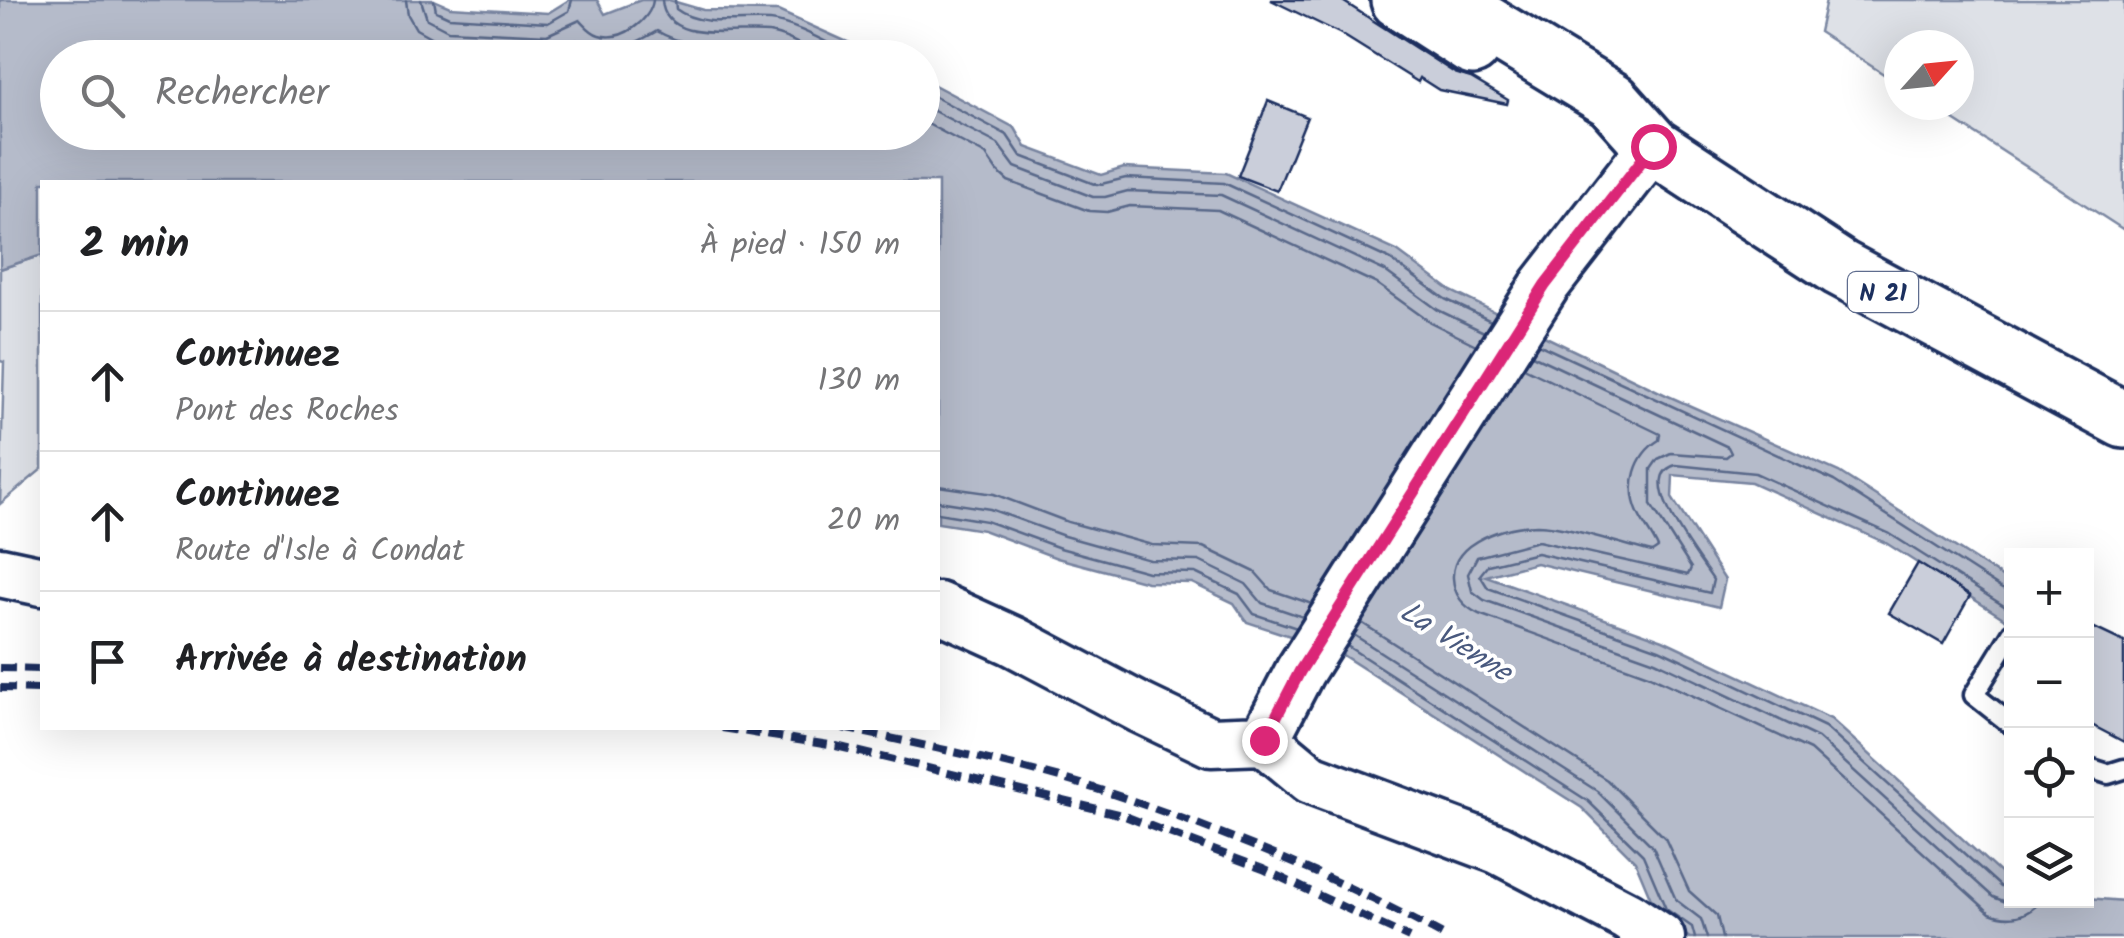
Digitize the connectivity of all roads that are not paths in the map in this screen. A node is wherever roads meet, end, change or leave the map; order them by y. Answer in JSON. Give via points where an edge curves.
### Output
{"nodes":[{"id":1,"x":1399,"y":0,"type":"edge"},
{"id":2,"x":1447,"y":0,"type":"edge"},
{"id":3,"x":1653,"y":146,"type":"junction"},
{"id":4,"x":2124,"y":420,"type":"edge"},
{"id":5,"x":0,"y":572,"type":"edge"},
{"id":6,"x":40,"y":581,"type":"edge"},
{"id":7,"x":940,"y":608,"type":"edge"},
{"id":8,"x":2004,"y":646,"type":"edge"},
{"id":9,"x":2004,"y":719,"type":"edge"},
{"id":10,"x":1264,"y":740,"type":"junction"},
{"id":11,"x":2124,"y":769,"type":"edge"},
{"id":12,"x":2094,"y":770,"type":"edge"},
{"id":13,"x":1660,"y":938,"type":"edge"}],
"edges":[{"from":1,"to":3,"type":"main road","number":"N 21","via":[[1610,134]]},
{"from":2,"to":3,"type":"main road","number":"N 21","via":[[1612,100]]},
{"from":3,"to":4,"type":"main road","number":"N 21","via":[[1840,268]]},
{"from":3,"to":10,"type":"street","via":[[1545,285],[1300,671]]},
{"from":5,"to":6,"type":"street"},
{"from":7,"to":10,"type":"street","via":[[1211,742]]},
{"from":8,"to":9,"type":"lane","via":[[1974,696]]},
{"from":10,"to":13,"type":"street","via":[[1312,779],[1498,849]]},
{"from":11,"to":12,"type":"lane"}]}
